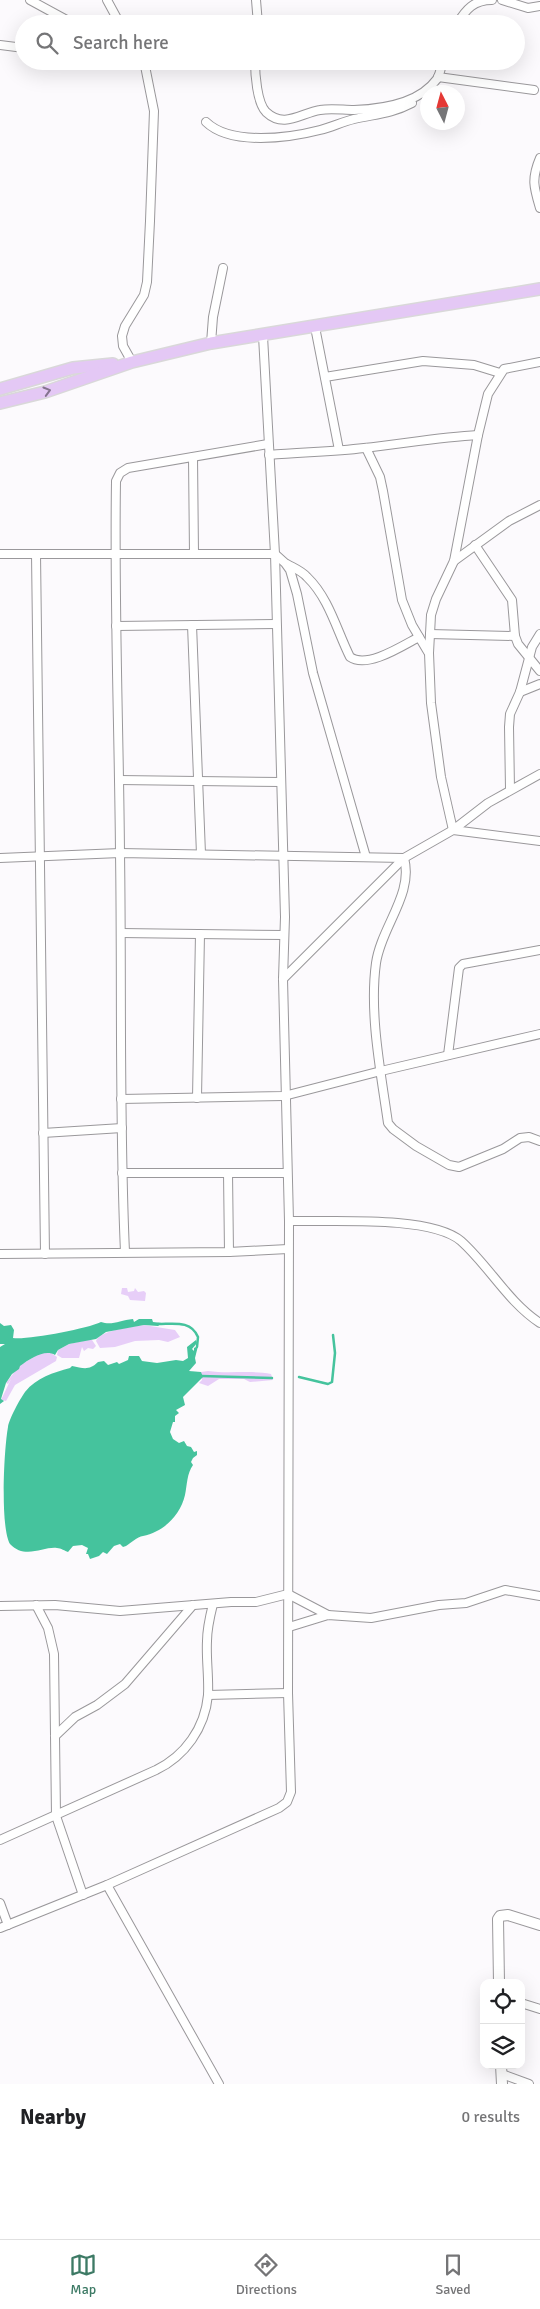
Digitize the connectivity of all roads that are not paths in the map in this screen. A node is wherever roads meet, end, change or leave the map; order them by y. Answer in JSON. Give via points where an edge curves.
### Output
{"nodes":[{"id":1,"x":30,"y":0,"type":"edge"},
{"id":2,"x":107,"y":0,"type":"edge"},
{"id":3,"x":256,"y":0,"type":"edge"},
{"id":4,"x":492,"y":0,"type":"edge"},
{"id":5,"x":502,"y":0,"type":"edge"},
{"id":6,"x":540,"y":6,"type":"edge"},
{"id":7,"x":58,"y":15,"type":"edge"},
{"id":8,"x":113,"y":15,"type":"edge"},
{"id":9,"x":257,"y":15,"type":"edge"},
{"id":10,"x":463,"y":15,"type":"edge"},
{"id":11,"x":0,"y":45,"type":"edge"},
{"id":12,"x":15,"y":47,"type":"edge"},
{"id":13,"x":146,"y":70,"type":"edge"},
{"id":14,"x":256,"y":70,"type":"edge"},
{"id":15,"x":441,"y":70,"type":"edge"},
{"id":16,"x":438,"y":77,"type":"junction"},
{"id":17,"x":432,"y":85,"type":"edge"},
{"id":18,"x":534,"y":90,"type":"dead end"},
{"id":19,"x":420,"y":92,"type":"edge"},
{"id":20,"x":420,"y":98,"type":"edge"},
{"id":21,"x":292,"y":119,"type":"junction"},
{"id":22,"x":206,"y":122,"type":"dead end"},
{"id":23,"x":296,"y":134,"type":"junction"},
{"id":24,"x":540,"y":158,"type":"edge"},
{"id":25,"x":540,"y":208,"type":"edge"},
{"id":26,"x":223,"y":268,"type":"dead end"},
{"id":27,"x":540,"y":289,"type":"edge"},
{"id":28,"x":315,"y":327,"type":"junction"},
{"id":29,"x":263,"y":336,"type":"junction"},
{"id":30,"x":211,"y":343,"type":"junction"},
{"id":31,"x":132,"y":362,"type":"junction"},
{"id":32,"x":540,"y":362,"type":"edge"},
{"id":33,"x":500,"y":373,"type":"junction"},
{"id":34,"x":325,"y":377,"type":"junction"},
{"id":35,"x":0,"y":389,"type":"edge"},
{"id":36,"x":0,"y":403,"type":"edge"},
{"id":37,"x":478,"y":435,"type":"junction"},
{"id":38,"x":268,"y":444,"type":"junction"},
{"id":39,"x":366,"y":448,"type":"junction"},
{"id":40,"x":339,"y":450,"type":"junction"},
{"id":41,"x":269,"y":455,"type":"junction"},
{"id":42,"x":192,"y":457,"type":"junction"},
{"id":43,"x":540,"y":506,"type":"edge"},
{"id":44,"x":475,"y":545,"type":"junction"},
{"id":45,"x":115,"y":553,"type":"junction"},
{"id":46,"x":0,"y":554,"type":"edge"},
{"id":47,"x":36,"y":554,"type":"junction"},
{"id":48,"x":194,"y":554,"type":"junction"},
{"id":49,"x":275,"y":554,"type":"junction"},
{"id":50,"x":454,"y":560,"type":"junction"},
{"id":51,"x":285,"y":563,"type":"junction"},
{"id":52,"x":276,"y":624,"type":"junction"},
{"id":53,"x":192,"y":625,"type":"junction"},
{"id":54,"x":116,"y":626,"type":"junction"},
{"id":55,"x":430,"y":634,"type":"junction"},
{"id":56,"x":540,"y":634,"type":"edge"},
{"id":57,"x":515,"y":636,"type":"junction"},
{"id":58,"x":420,"y":638,"type":"junction"},
{"id":59,"x":428,"y":653,"type":"junction"},
{"id":60,"x":528,"y":658,"type":"junction"},
{"id":61,"x":540,"y":671,"type":"edge"},
{"id":62,"x":540,"y":684,"type":"edge"},
{"id":63,"x":520,"y":692,"type":"junction"},
{"id":64,"x":540,"y":774,"type":"edge"},
{"id":65,"x":119,"y":780,"type":"junction"},
{"id":66,"x":198,"y":781,"type":"junction"},
{"id":67,"x":281,"y":782,"type":"junction"},
{"id":68,"x":510,"y":789,"type":"junction"},
{"id":69,"x":454,"y":830,"type":"junction"},
{"id":70,"x":540,"y":841,"type":"edge"},
{"id":71,"x":120,"y":853,"type":"junction"},
{"id":72,"x":200,"y":854,"type":"junction"},
{"id":73,"x":282,"y":855,"type":"junction"},
{"id":74,"x":366,"y":857,"type":"junction"},
{"id":75,"x":0,"y":858,"type":"edge"},
{"id":76,"x":41,"y":858,"type":"junction"},
{"id":77,"x":404,"y":858,"type":"junction"},
{"id":78,"x":121,"y":933,"type":"junction"},
{"id":79,"x":200,"y":934,"type":"junction"},
{"id":80,"x":284,"y":936,"type":"junction"},
{"id":81,"x":540,"y":950,"type":"edge"},
{"id":82,"x":283,"y":979,"type":"junction"},
{"id":83,"x":540,"y":1034,"type":"edge"},
{"id":84,"x":448,"y":1055,"type":"junction"},
{"id":85,"x":381,"y":1071,"type":"junction"},
{"id":86,"x":284,"y":1096,"type":"junction"},
{"id":87,"x":197,"y":1098,"type":"junction"},
{"id":88,"x":121,"y":1099,"type":"junction"},
{"id":89,"x":122,"y":1128,"type":"junction"},
{"id":90,"x":43,"y":1133,"type":"junction"},
{"id":91,"x":540,"y":1141,"type":"edge"},
{"id":92,"x":122,"y":1173,"type":"junction"},
{"id":93,"x":287,"y":1173,"type":"junction"},
{"id":94,"x":228,"y":1174,"type":"junction"},
{"id":95,"x":288,"y":1221,"type":"junction"},
{"id":96,"x":288,"y":1249,"type":"junction"},
{"id":97,"x":125,"y":1252,"type":"junction"},
{"id":98,"x":229,"y":1252,"type":"junction"},
{"id":99,"x":0,"y":1254,"type":"edge"},
{"id":100,"x":45,"y":1254,"type":"junction"},
{"id":101,"x":540,"y":1323,"type":"edge"},
{"id":102,"x":288,"y":1594,"type":"junction"},
{"id":103,"x":540,"y":1596,"type":"edge"},
{"id":104,"x":213,"y":1604,"type":"junction"},
{"id":105,"x":36,"y":1605,"type":"junction"},
{"id":106,"x":0,"y":1606,"type":"edge"},
{"id":107,"x":194,"y":1606,"type":"junction"},
{"id":108,"x":328,"y":1615,"type":"junction"},
{"id":109,"x":289,"y":1627,"type":"junction"},
{"id":110,"x":288,"y":1693,"type":"junction"},
{"id":111,"x":208,"y":1695,"type":"junction"},
{"id":112,"x":55,"y":1736,"type":"junction"},
{"id":113,"x":56,"y":1816,"type":"junction"},
{"id":114,"x":0,"y":1840,"type":"edge"},
{"id":115,"x":107,"y":1886,"type":"junction"},
{"id":116,"x":83,"y":1895,"type":"junction"},
{"id":117,"x":0,"y":1903,"type":"edge"},
{"id":118,"x":540,"y":1925,"type":"edge"},
{"id":119,"x":4,"y":1926,"type":"edge"},
{"id":120,"x":499,"y":1979,"type":"edge"},
{"id":121,"x":525,"y":2004,"type":"edge"},
{"id":122,"x":540,"y":2009,"type":"edge"},
{"id":123,"x":502,"y":2074,"type":"edge"},
{"id":124,"x":219,"y":2084,"type":"edge"},
{"id":125,"x":529,"y":2084,"type":"edge"}],
"edges":[{"from":1,"to":7,"type":"street"},
{"from":2,"to":8,"type":"street"},
{"from":3,"to":9,"type":"street"},
{"from":4,"to":10,"type":"street","via":[[467,7]]},
{"from":5,"to":6,"type":"street","via":[[528,8]]},
{"from":11,"to":12,"type":"street"},
{"from":13,"to":31,"type":"street","via":[[154,111],[150,221],[144,295],[124,326],[122,336],[123,346]]},
{"from":14,"to":21,"type":"street","via":[[257,90],[265,112],[279,120]]},
{"from":15,"to":16,"type":"street"},
{"from":16,"to":17,"type":"street"},
{"from":16,"to":18,"type":"street"},
{"from":19,"to":21,"type":"street","via":[[382,108],[322,110]]},
{"from":20,"to":23,"type":"street","via":[[383,116],[354,119]]},
{"from":21,"to":23,"type":"street"},
{"from":22,"to":23,"type":"street","via":[[223,134],[245,137]]},
{"from":24,"to":25,"type":"street","via":[[534,173]]},
{"from":26,"to":30,"type":"street"},
{"from":27,"to":28,"type":"main road"},
{"from":28,"to":29,"type":"main road"},
{"from":28,"to":34,"type":"street"},
{"from":29,"to":30,"type":"main road"},
{"from":29,"to":38,"type":"street"},
{"from":30,"to":31,"type":"main road"},
{"from":31,"to":35,"type":"main road","via":[[73,368]]},
{"from":36,"to":31,"type":"main road","one_way":true,"via":[[45,392]]},
{"from":32,"to":33,"type":"street","via":[[511,366]]},
{"from":33,"to":34,"type":"street","via":[[474,365],[422,361]]},
{"from":33,"to":37,"type":"street","via":[[488,394]]},
{"from":34,"to":40,"type":"street"},
{"from":37,"to":39,"type":"street"},
{"from":37,"to":50,"type":"street"},
{"from":38,"to":41,"type":"street"},
{"from":38,"to":42,"type":"street"},
{"from":39,"to":40,"type":"street"},
{"from":39,"to":58,"type":"street","via":[[380,477],[402,600]]},
{"from":40,"to":41,"type":"street"},
{"from":41,"to":49,"type":"street"},
{"from":42,"to":45,"type":"street","via":[[128,468],[120,474],[116,481]]},
{"from":42,"to":48,"type":"street"},
{"from":43,"to":44,"type":"street","via":[[509,521]]},
{"from":44,"to":50,"type":"street"},
{"from":44,"to":57,"type":"street","via":[[514,603]]},
{"from":45,"to":47,"type":"street"},
{"from":45,"to":48,"type":"street"},
{"from":45,"to":54,"type":"street"},
{"from":46,"to":47,"type":"street"},
{"from":47,"to":76,"type":"street"},
{"from":48,"to":49,"type":"street"},
{"from":49,"to":51,"type":"street"},
{"from":49,"to":52,"type":"street"},
{"from":50,"to":55,"type":"street","via":[[436,599]]},
{"from":51,"to":58,"type":"street","via":[[312,582],[329,609],[350,657],[356,661],[370,660]]},
{"from":51,"to":74,"type":"street","via":[[297,594],[314,673]]},
{"from":52,"to":53,"type":"street"},
{"from":52,"to":67,"type":"street"},
{"from":53,"to":54,"type":"street"},
{"from":53,"to":66,"type":"street"},
{"from":54,"to":65,"type":"street"},
{"from":55,"to":57,"type":"street"},
{"from":55,"to":59,"type":"street"},
{"from":56,"to":60,"type":"street"},
{"from":57,"to":60,"type":"street"},
{"from":58,"to":59,"type":"street"},
{"from":59,"to":69,"type":"street","via":[[440,777]]},
{"from":60,"to":61,"type":"street"},
{"from":60,"to":63,"type":"street"},
{"from":62,"to":63,"type":"street"},
{"from":63,"to":68,"type":"street","via":[[510,714]]},
{"from":64,"to":68,"type":"street"},
{"from":65,"to":66,"type":"street"},
{"from":65,"to":71,"type":"street"},
{"from":66,"to":67,"type":"street"},
{"from":66,"to":72,"type":"street"},
{"from":67,"to":73,"type":"street"},
{"from":68,"to":69,"type":"street"},
{"from":69,"to":70,"type":"street"},
{"from":69,"to":77,"type":"street"},
{"from":71,"to":72,"type":"street"},
{"from":71,"to":76,"type":"street"},
{"from":71,"to":78,"type":"street"},
{"from":72,"to":73,"type":"street"},
{"from":73,"to":74,"type":"street"},
{"from":73,"to":80,"type":"street"},
{"from":74,"to":77,"type":"street"},
{"from":75,"to":76,"type":"street"},
{"from":76,"to":90,"type":"street"},
{"from":77,"to":82,"type":"street"},
{"from":77,"to":85,"type":"street","via":[[407,879],[376,963],[375,1008]]},
{"from":78,"to":79,"type":"street"},
{"from":78,"to":88,"type":"street"},
{"from":79,"to":80,"type":"street"},
{"from":79,"to":87,"type":"street"},
{"from":80,"to":82,"type":"street"},
{"from":81,"to":84,"type":"street","via":[[463,964],[457,974]]},
{"from":82,"to":86,"type":"street"},
{"from":83,"to":84,"type":"street"},
{"from":84,"to":85,"type":"street"},
{"from":85,"to":86,"type":"street"},
{"from":85,"to":91,"type":"street","via":[[388,1123],[416,1146],[449,1165],[459,1167],[472,1163],[520,1138]]},
{"from":86,"to":87,"type":"street"},
{"from":86,"to":93,"type":"street"},
{"from":87,"to":88,"type":"street"},
{"from":88,"to":89,"type":"street"},
{"from":89,"to":90,"type":"street"},
{"from":89,"to":92,"type":"street"},
{"from":90,"to":100,"type":"street"},
{"from":92,"to":94,"type":"street"},
{"from":92,"to":97,"type":"street"},
{"from":93,"to":94,"type":"street"},
{"from":93,"to":95,"type":"street"},
{"from":94,"to":98,"type":"street"},
{"from":95,"to":96,"type":"street"},
{"from":95,"to":101,"type":"street","via":[[409,1224],[451,1235],[466,1247],[517,1304]]},
{"from":96,"to":98,"type":"street"},
{"from":96,"to":102,"type":"street"},
{"from":97,"to":98,"type":"street"},
{"from":97,"to":100,"type":"street"},
{"from":99,"to":100,"type":"street"},
{"from":102,"to":104,"type":"street","via":[[256,1602]]},
{"from":102,"to":108,"type":"street"},
{"from":102,"to":109,"type":"street"},
{"from":103,"to":108,"type":"street","via":[[505,1590],[474,1602],[371,1618]]},
{"from":104,"to":107,"type":"street"},
{"from":104,"to":111,"type":"street","via":[[207,1640]]},
{"from":105,"to":106,"type":"street"},
{"from":105,"to":107,"type":"street","via":[[120,1611]]},
{"from":105,"to":112,"type":"street","via":[[48,1628],[54,1654]]},
{"from":107,"to":112,"type":"street","via":[[131,1678],[111,1695],[75,1717]]},
{"from":108,"to":109,"type":"street"},
{"from":109,"to":110,"type":"street"},
{"from":110,"to":111,"type":"street"},
{"from":110,"to":115,"type":"street","via":[[291,1792],[287,1802]]},
{"from":111,"to":113,"type":"street","via":[[196,1734],[167,1765]]},
{"from":112,"to":113,"type":"street"},
{"from":113,"to":114,"type":"street"},
{"from":113,"to":116,"type":"street"},
{"from":115,"to":116,"type":"street"},
{"from":115,"to":124,"type":"street"},
{"from":116,"to":119,"type":"street"},
{"from":117,"to":119,"type":"street"},
{"from":118,"to":120,"type":"street","via":[[508,1915],[500,1916]]},
{"from":121,"to":122,"type":"street"},
{"from":123,"to":125,"type":"street"}]}
